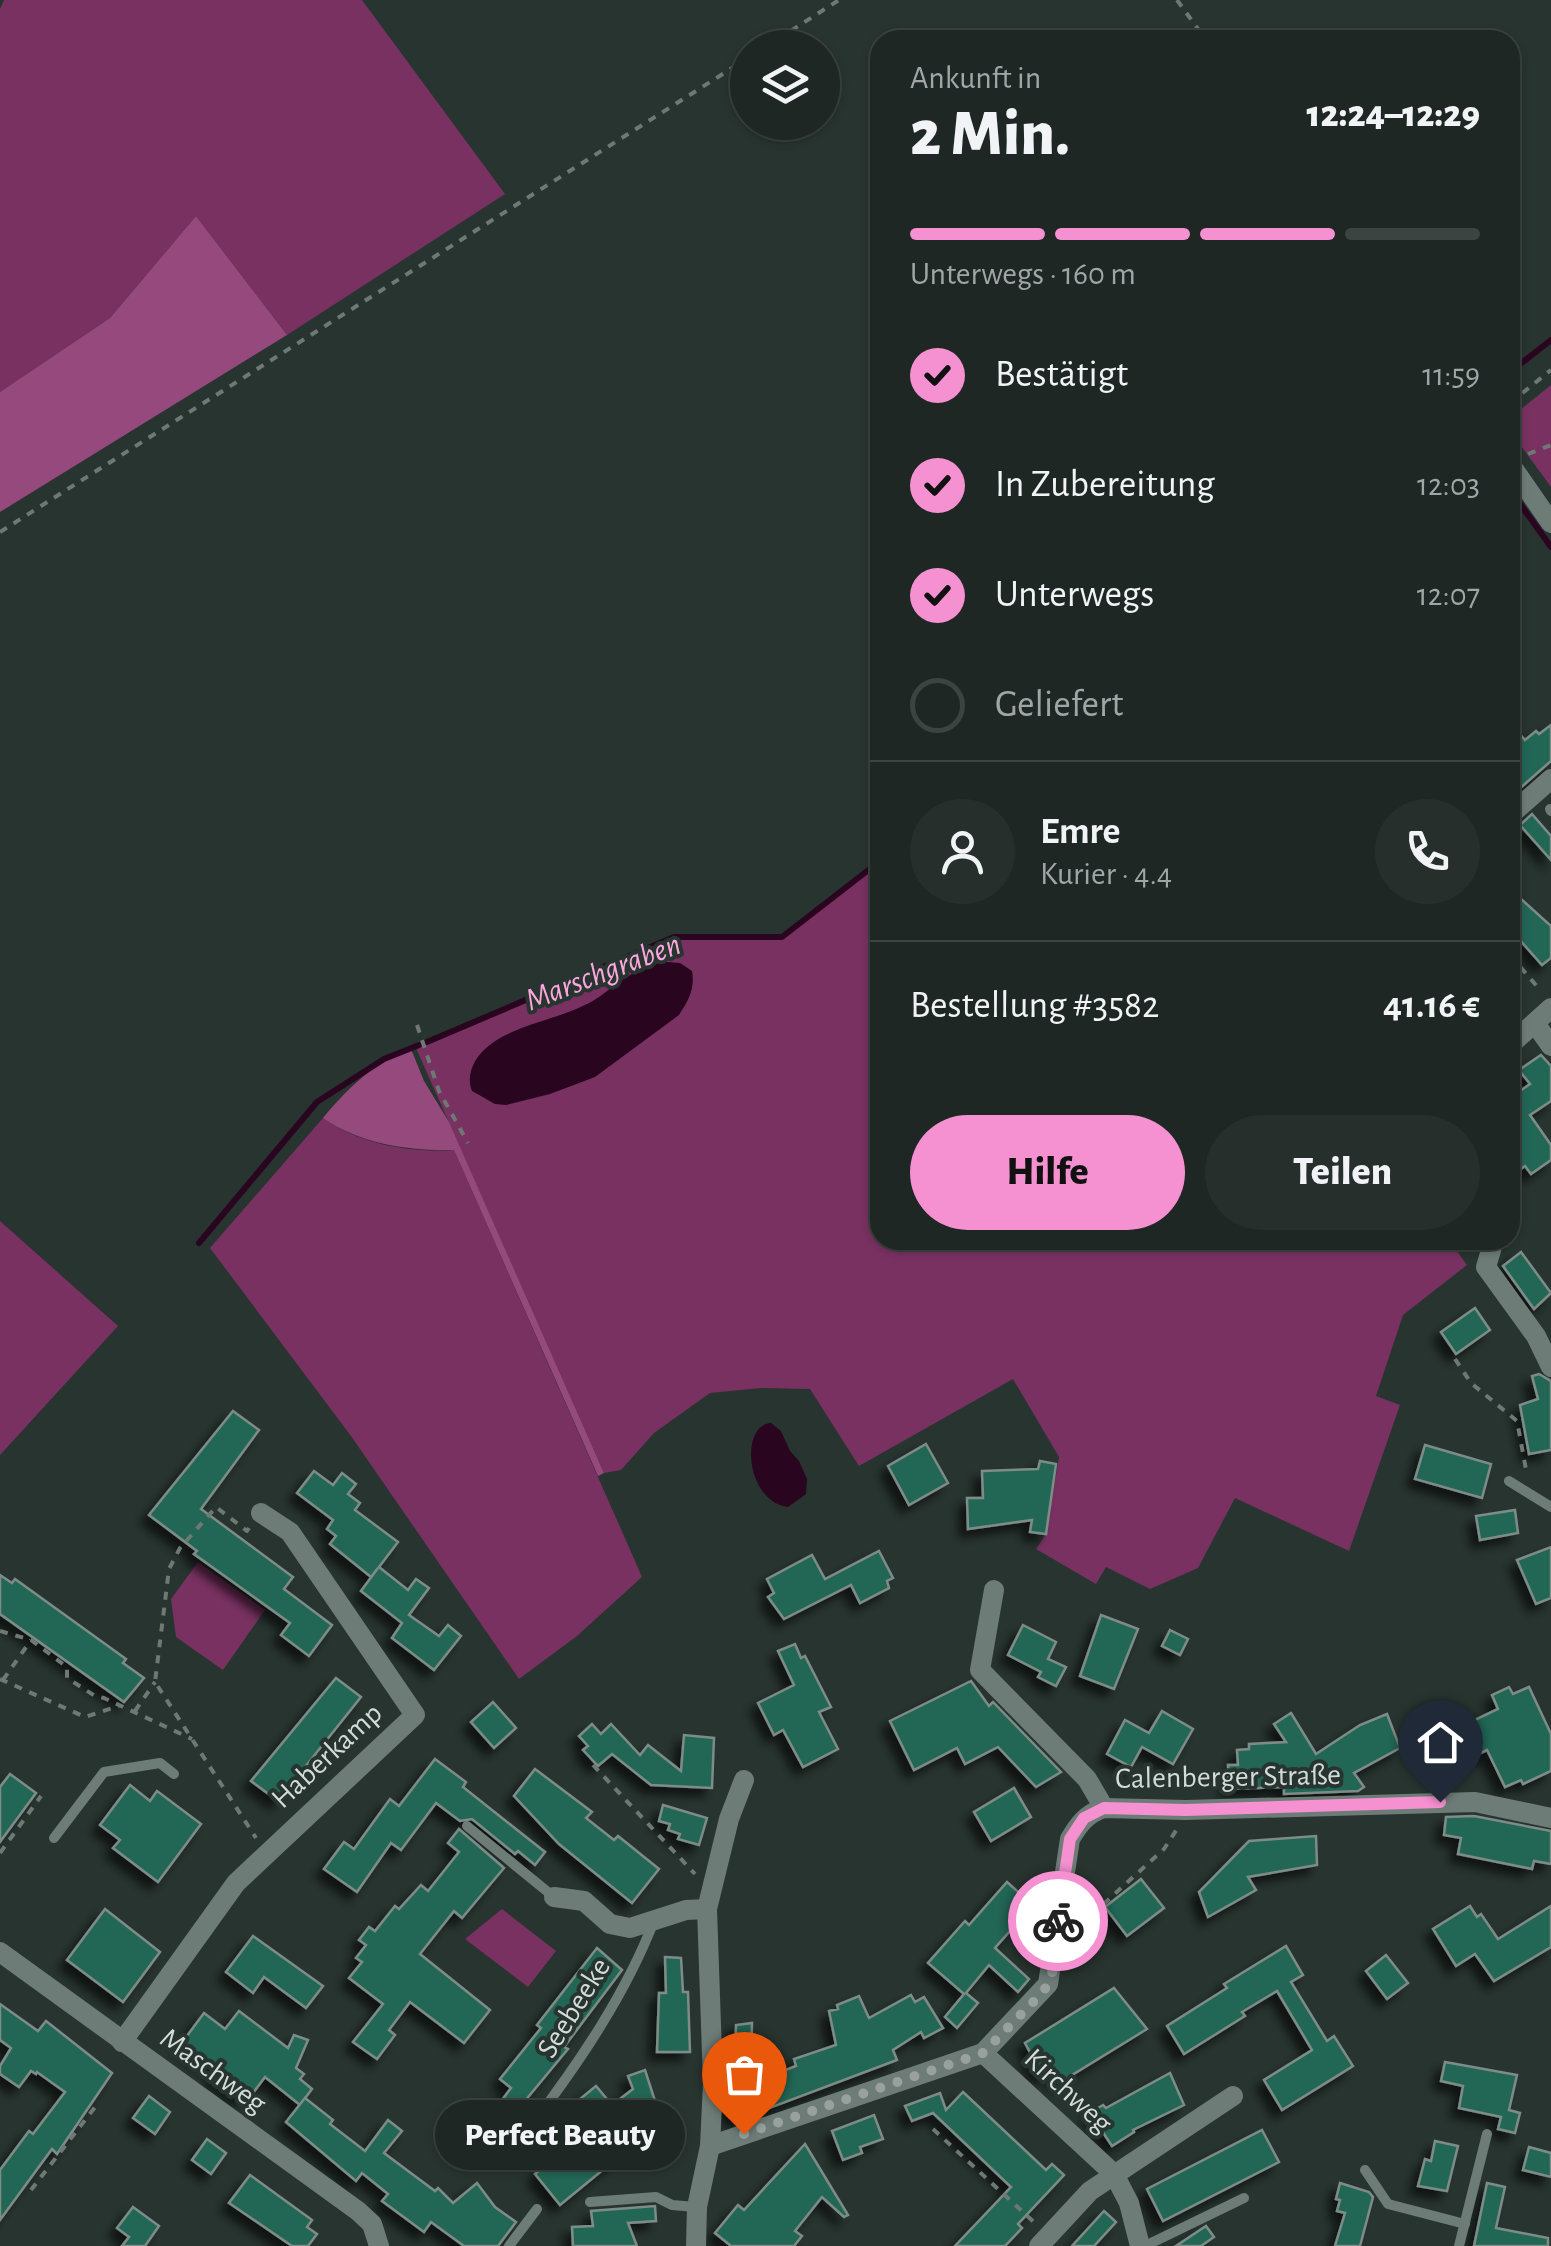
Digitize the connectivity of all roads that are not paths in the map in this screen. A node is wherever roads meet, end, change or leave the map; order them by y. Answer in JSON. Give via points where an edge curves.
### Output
{"nodes":[{"id":1,"x":1520,"y":479,"type":"edge"},
{"id":2,"x":1551,"y":524,"type":"edge"},
{"id":3,"x":1551,"y":779,"type":"edge"},
{"id":4,"x":1520,"y":807,"type":"edge"},
{"id":5,"x":1551,"y":1005,"type":"edge"},
{"id":6,"x":1535,"y":1023,"type":"junction"},
{"id":7,"x":1520,"y":1036,"type":"edge"},
{"id":8,"x":1551,"y":1046,"type":"edge"},
{"id":9,"x":1491,"y":1250,"type":"edge"},
{"id":10,"x":1551,"y":1367,"type":"edge"},
{"id":11,"x":1510,"y":1481,"type":"dead end"},
{"id":12,"x":1551,"y":1507,"type":"edge"},
{"id":13,"x":261,"y":1513,"type":"road end"},
{"id":14,"x":994,"y":1590,"type":"dead end"},
{"id":15,"x":174,"y":1774,"type":"dead end"},
{"id":16,"x":744,"y":1780,"type":"dead end"},
{"id":17,"x":1104,"y":1808,"type":"junction"},
{"id":18,"x":1551,"y":1818,"type":"edge"},
{"id":19,"x":467,"y":1826,"type":"dead end"},
{"id":20,"x":54,"y":1838,"type":"dead end"},
{"id":21,"x":554,"y":1897,"type":"joint"},
{"id":22,"x":710,"y":1901,"type":"junction"},
{"id":23,"x":655,"y":1920,"type":"junction"},
{"id":24,"x":0,"y":1952,"type":"edge"},
{"id":25,"x":122,"y":2042,"type":"junction"},
{"id":26,"x":983,"y":2053,"type":"junction"},
{"id":27,"x":1232,"y":2096,"type":"dead end"},
{"id":28,"x":534,"y":2122,"type":"dead end"},
{"id":29,"x":1487,"y":2134,"type":"dead end"},
{"id":30,"x":710,"y":2146,"type":"junction"},
{"id":31,"x":1365,"y":2170,"type":"dead end"},
{"id":32,"x":1114,"y":2174,"type":"junction"},
{"id":33,"x":1244,"y":2198,"type":"dead end"},
{"id":34,"x":590,"y":2202,"type":"dead end"},
{"id":35,"x":698,"y":2207,"type":"junction"},
{"id":36,"x":537,"y":2210,"type":"dead end"},
{"id":37,"x":1465,"y":2224,"type":"junction"},
{"id":38,"x":1044,"y":2241,"type":"edge"},
{"id":39,"x":379,"y":2246,"type":"edge"},
{"id":40,"x":508,"y":2246,"type":"edge"},
{"id":41,"x":696,"y":2246,"type":"edge"},
{"id":42,"x":1143,"y":2246,"type":"edge"},
{"id":43,"x":1460,"y":2246,"type":"edge"}],
"edges":[{"from":1,"to":2,"type":"street"},
{"from":3,"to":4,"type":"street"},
{"from":5,"to":6,"type":"street"},
{"from":6,"to":7,"type":"street"},
{"from":6,"to":8,"type":"street"},
{"from":9,"to":10,"type":"street","via":[[1486,1267]]},
{"from":11,"to":12,"type":"lane"},
{"from":13,"to":25,"type":"street","name":"Haberkamp","via":[[290,1532],[415,1715],[236,1883]]},
{"from":14,"to":17,"type":"street","via":[[980,1670],[1087,1779]]},
{"from":15,"to":20,"type":"lane","via":[[160,1763],[104,1772]]},
{"from":16,"to":22,"type":"street"},
{"from":17,"to":18,"type":"street","name":"Calenberger Straße","via":[[1474,1802]]},
{"from":17,"to":26,"type":"street","name":"Calenberger Straße","via":[[1084,1818],[1070,1839],[1048,1984]]},
{"from":19,"to":21,"type":"lane","name":"Seebeeke"},
{"from":21,"to":23,"type":"street","name":"Seebeeke","via":[[584,1902],[610,1924],[630,1928]]},
{"from":22,"to":23,"type":"street","name":"Seebeeke"},
{"from":22,"to":30,"type":"street"},
{"from":23,"to":28,"type":"lane","name":"Seebeeke","via":[[638,1962]]},
{"from":24,"to":25,"type":"street","name":"Maschweg"},
{"from":25,"to":39,"type":"street","name":"Maschweg","via":[[366,2216]]},
{"from":26,"to":30,"type":"street"},
{"from":26,"to":32,"type":"street","name":"Kirchweg"},
{"from":27,"to":32,"type":"street","name":"Kirchweg"},
{"from":29,"to":37,"type":"lane"},
{"from":30,"to":35,"type":"street"},
{"from":31,"to":37,"type":"lane","via":[[1388,2204]]},
{"from":32,"to":38,"type":"street","name":"Kirchweg","via":[[1090,2190]]},
{"from":32,"to":42,"type":"street","name":"Kirchweg"},
{"from":33,"to":42,"type":"lane"},
{"from":34,"to":35,"type":"lane","via":[[656,2197]]},
{"from":35,"to":41,"type":"street"},
{"from":36,"to":40,"type":"lane"},
{"from":37,"to":43,"type":"lane"}]}
